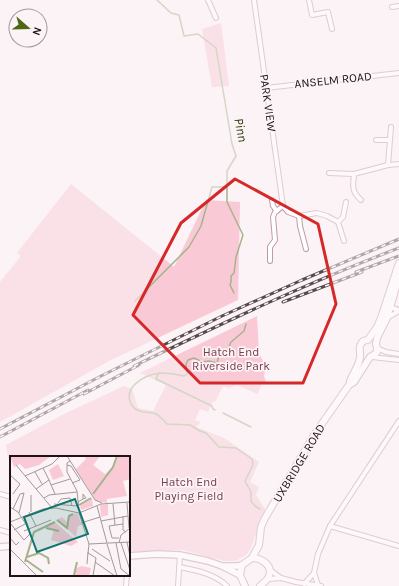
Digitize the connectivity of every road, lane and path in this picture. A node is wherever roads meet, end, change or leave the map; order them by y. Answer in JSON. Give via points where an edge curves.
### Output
{"nodes":[{"id":1,"x":208,"y":0,"type":"edge"},
{"id":2,"x":254,"y":0,"type":"edge"},
{"id":3,"x":308,"y":0,"type":"edge"},
{"id":4,"x":399,"y":6,"type":"edge"},
{"id":5,"x":392,"y":7,"type":"dead end"},
{"id":6,"x":216,"y":18,"type":"dead end"},
{"id":7,"x":332,"y":29,"type":"dead end"},
{"id":8,"x":399,"y":73,"type":"edge"},
{"id":9,"x":266,"y":88,"type":"junction"},
{"id":10,"x":390,"y":127,"type":"dead end"},
{"id":11,"x":376,"y":140,"type":"dead end"},
{"id":12,"x":389,"y":140,"type":"junction"},
{"id":13,"x":388,"y":164,"type":"junction"},
{"id":14,"x":399,"y":164,"type":"edge"},
{"id":15,"x":329,"y":173,"type":"dead end"},
{"id":16,"x":354,"y":174,"type":"junction"},
{"id":17,"x":272,"y":200,"type":"dead end"},
{"id":18,"x":361,"y":200,"type":"dead end"},
{"id":19,"x":346,"y":202,"type":"dead end"},
{"id":20,"x":283,"y":206,"type":"junction"},
{"id":21,"x":277,"y":211,"type":"junction"},
{"id":22,"x":299,"y":216,"type":"junction"},
{"id":23,"x":338,"y":222,"type":"junction"},
{"id":24,"x":344,"y":241,"type":"dead end"},
{"id":25,"x":306,"y":249,"type":"dead end"},
{"id":26,"x":270,"y":261,"type":"dead end"},
{"id":27,"x":399,"y":263,"type":"edge"},
{"id":28,"x":399,"y":277,"type":"edge"},
{"id":29,"x":388,"y":308,"type":"junction"},
{"id":30,"x":399,"y":310,"type":"edge"},
{"id":31,"x":387,"y":318,"type":"junction"},
{"id":32,"x":368,"y":340,"type":"junction"},
{"id":33,"x":377,"y":346,"type":"junction"},
{"id":34,"x":360,"y":352,"type":"junction"},
{"id":35,"x":399,"y":354,"type":"edge"},
{"id":36,"x":370,"y":357,"type":"junction"},
{"id":37,"x":399,"y":360,"type":"edge"},
{"id":38,"x":349,"y":385,"type":"junction"},
{"id":39,"x":399,"y":421,"type":"edge"},
{"id":40,"x":0,"y":494,"type":"edge"},
{"id":41,"x":10,"y":497,"type":"edge"},
{"id":42,"x":330,"y":526,"type":"junction"},
{"id":43,"x":0,"y":530,"type":"edge"},
{"id":44,"x":10,"y":533,"type":"edge"},
{"id":45,"x":259,"y":545,"type":"junction"},
{"id":46,"x":10,"y":546,"type":"edge"},
{"id":47,"x":399,"y":546,"type":"edge"},
{"id":48,"x":0,"y":547,"type":"edge"},
{"id":49,"x":180,"y":555,"type":"junction"},
{"id":50,"x":130,"y":556,"type":"edge"},
{"id":51,"x":252,"y":558,"type":"junction"},
{"id":52,"x":261,"y":559,"type":"junction"},
{"id":53,"x":242,"y":565,"type":"junction"},
{"id":54,"x":222,"y":566,"type":"junction"},
{"id":55,"x":179,"y":568,"type":"junction"},
{"id":56,"x":270,"y":570,"type":"junction"},
{"id":57,"x":314,"y":573,"type":"junction"},
{"id":58,"x":240,"y":575,"type":"junction"},
{"id":59,"x":127,"y":576,"type":"edge"},
{"id":60,"x":281,"y":578,"type":"junction"},
{"id":61,"x":268,"y":579,"type":"junction"},
{"id":62,"x":304,"y":584,"type":"junction"},
{"id":63,"x":246,"y":585,"type":"edge"},
{"id":64,"x":126,"y":586,"type":"edge"},
{"id":65,"x":178,"y":586,"type":"edge"},
{"id":66,"x":227,"y":586,"type":"edge"},
{"id":67,"x":260,"y":586,"type":"edge"},
{"id":68,"x":320,"y":586,"type":"edge"}],
"edges":[{"from":1,"to":6,"type":"street"},
{"from":2,"to":9,"type":"street","name":"PARK VIEW"},
{"from":3,"to":7,"type":"street","via":[[312,15],[328,12]]},
{"from":4,"to":5,"type":"street"},
{"from":8,"to":9,"type":"street","name":"ANSELM ROAD"},
{"from":9,"to":20,"type":"street","name":"PARK VIEW"},
{"from":10,"to":12,"type":"street"},
{"from":11,"to":12,"type":"street"},
{"from":12,"to":13,"type":"street"},
{"from":13,"to":14,"type":"street"},
{"from":13,"to":16,"type":"street"},
{"from":15,"to":16,"type":"street"},
{"from":16,"to":18,"type":"street","via":[[353,189]]},
{"from":17,"to":21,"type":"street"},
{"from":19,"to":23,"type":"street","via":[[343,217]]},
{"from":20,"to":21,"type":"street"},
{"from":20,"to":22,"type":"street","via":[[288,212]]},
{"from":21,"to":26,"type":"street","via":[[273,217],[275,240],[270,247]]},
{"from":22,"to":23,"type":"street","via":[[317,213]]},
{"from":22,"to":25,"type":"street"},
{"from":23,"to":24,"type":"street"},
{"from":27,"to":29,"type":"main road","name":"UXBRIDGE ROAD"},
{"from":28,"to":29,"type":"main road","name":"UXBRIDGE ROAD"},
{"from":29,"to":30,"type":"street"},
{"from":29,"to":31,"type":"main road","name":"UXBRIDGE ROAD"},
{"from":29,"to":32,"type":"main road","name":"UXBRIDGE ROAD"},
{"from":30,"to":31,"type":"street"},
{"from":31,"to":33,"type":"main road","name":"UXBRIDGE ROAD","via":[[378,334]]},
{"from":32,"to":33,"type":"main road","via":[[372,340]]},
{"from":32,"to":34,"type":"main road","name":"UXBRIDGE ROAD","via":[[361,343]]},
{"from":33,"to":35,"type":"street","via":[[386,352]]},
{"from":33,"to":36,"type":"main road","name":"UXBRIDGE ROAD","via":[[375,354]]},
{"from":34,"to":36,"type":"main road","via":[[363,356]]},
{"from":34,"to":38,"type":"main road","name":"UXBRIDGE ROAD","via":[[359,362]]},
{"from":36,"to":37,"type":"street"},
{"from":36,"to":38,"type":"main road","name":"UXBRIDGE ROAD","via":[[354,382]]},
{"from":38,"to":45,"type":"main road","name":"UXBRIDGE ROAD","via":[[314,435],[265,518]]},
{"from":39,"to":42,"type":"street"},
{"from":40,"to":41,"type":"street"},
{"from":42,"to":47,"type":"street"},
{"from":42,"to":57,"type":"street","via":[[318,554]]},
{"from":43,"to":44,"type":"street"},
{"from":45,"to":51,"type":"main road","name":"UXBRIDGE ROAD"},
{"from":45,"to":52,"type":"main road","name":"UXBRIDGE ROAD"},
{"from":46,"to":48,"type":"street"},
{"from":49,"to":50,"type":"street"},
{"from":49,"to":54,"type":"street"},
{"from":49,"to":55,"type":"street"},
{"from":51,"to":52,"type":"main road"},
{"from":51,"to":53,"type":"main road","name":"UXBRIDGE ROAD"},
{"from":52,"to":56,"type":"main road"},
{"from":53,"to":54,"type":"street"},
{"from":53,"to":58,"type":"main road"},
{"from":54,"to":58,"type":"street"},
{"from":55,"to":65,"type":"street"},
{"from":55,"to":66,"type":"street","via":[[204,573]]},
{"from":56,"to":60,"type":"street"},
{"from":56,"to":61,"type":"main road"},
{"from":57,"to":62,"type":"street"},
{"from":57,"to":68,"type":"street"},
{"from":58,"to":63,"type":"main road"},
{"from":59,"to":64,"type":"street"},
{"from":60,"to":61,"type":"street"},
{"from":60,"to":62,"type":"street"},
{"from":61,"to":67,"type":"main road"},
{"from":62,"to":68,"type":"street"}]}
